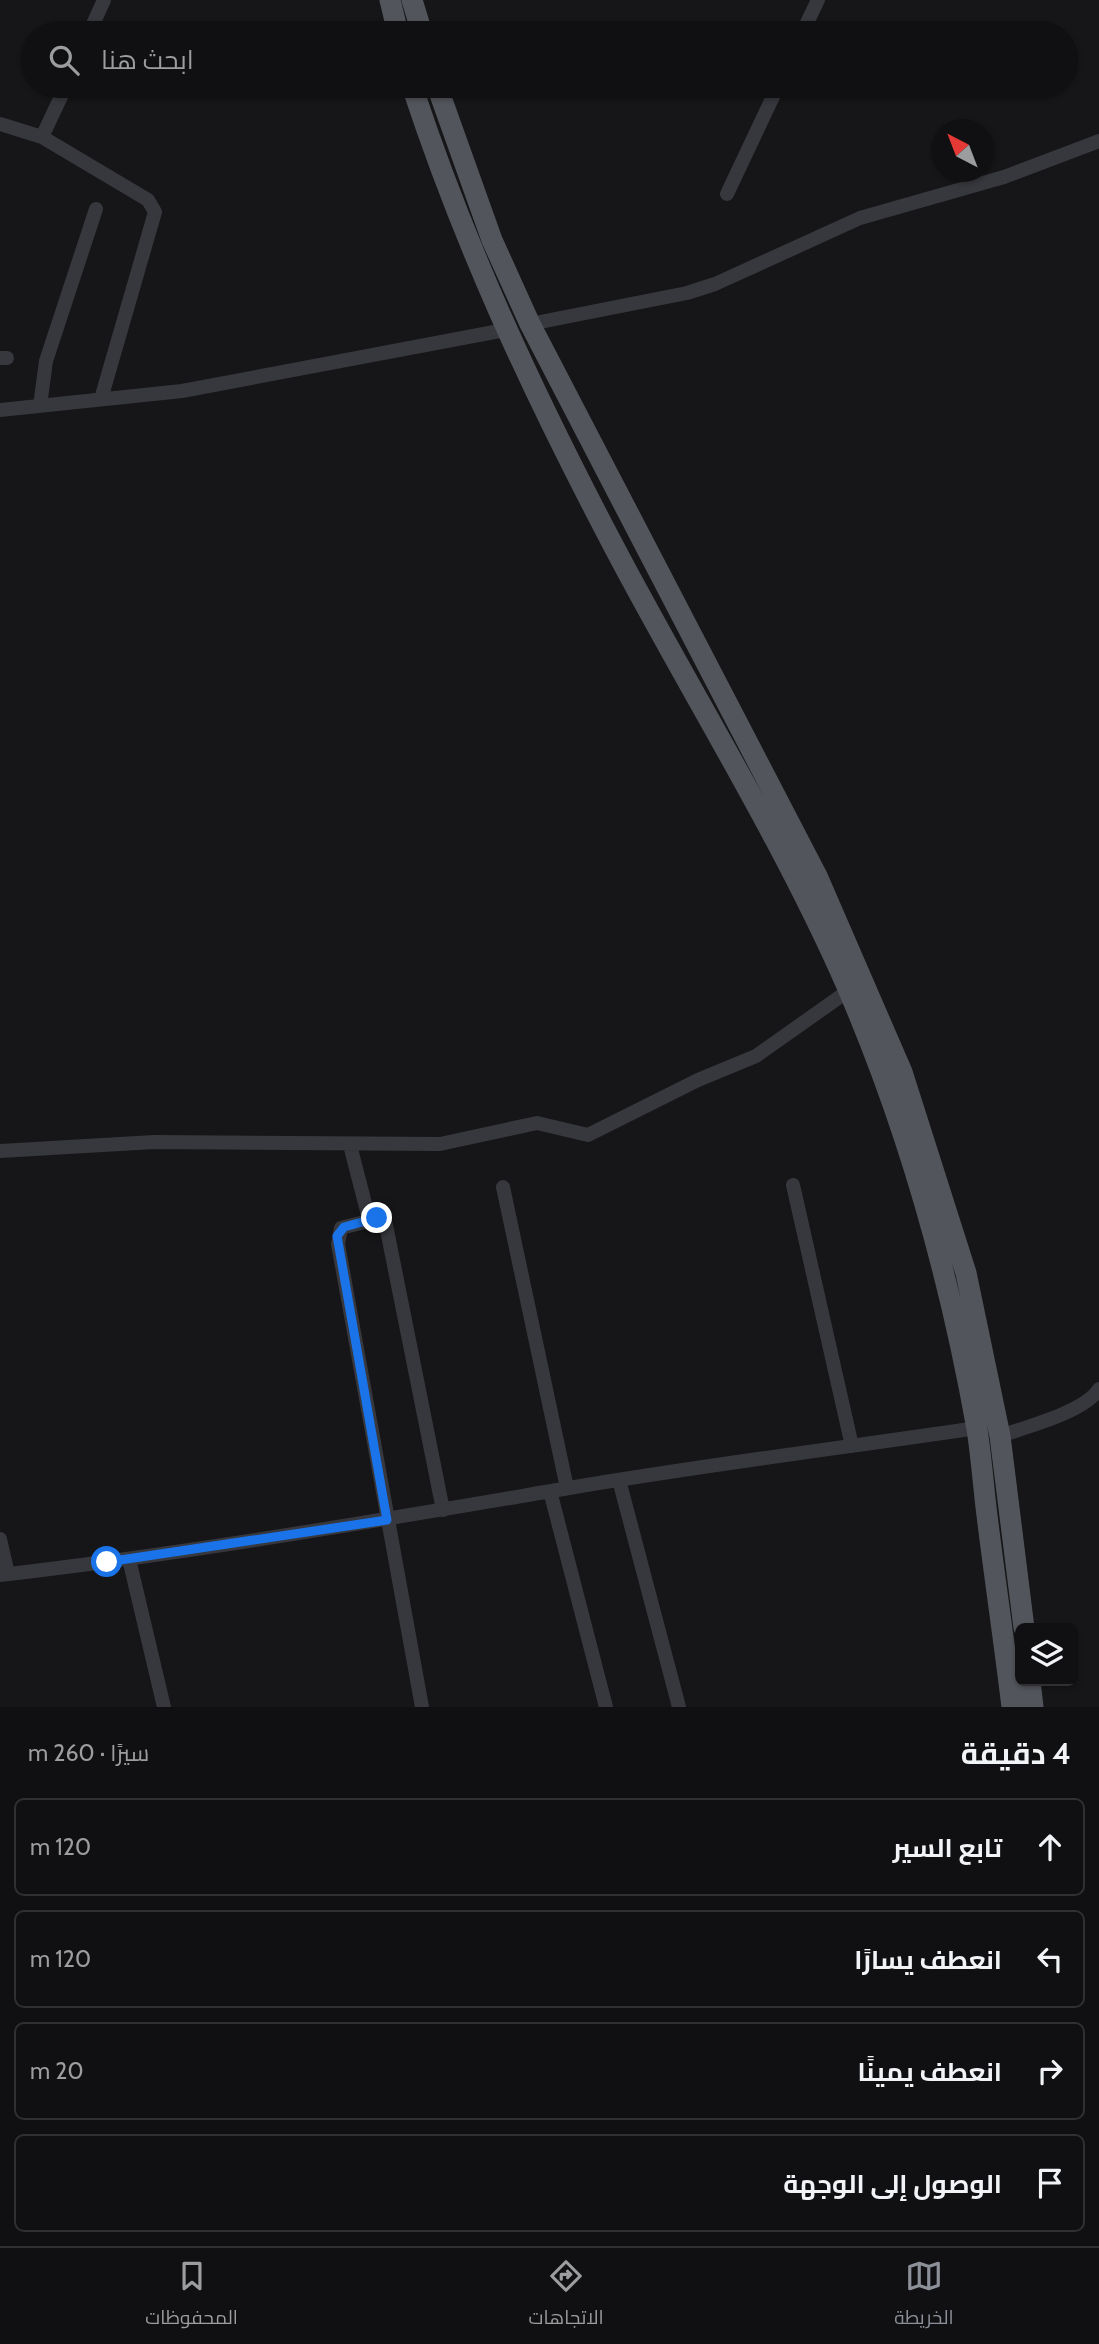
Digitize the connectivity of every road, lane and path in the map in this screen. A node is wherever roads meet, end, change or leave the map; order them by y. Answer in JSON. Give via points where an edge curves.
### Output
{"nodes":[{"id":1,"x":104,"y":0,"type":"edge"},
{"id":2,"x":390,"y":0,"type":"edge"},
{"id":3,"x":412,"y":0,"type":"edge"},
{"id":4,"x":818,"y":0,"type":"edge"},
{"id":5,"x":94,"y":21,"type":"edge"},
{"id":6,"x":395,"y":21,"type":"edge"},
{"id":7,"x":418,"y":21,"type":"edge"},
{"id":8,"x":808,"y":21,"type":"edge"},
{"id":9,"x":60,"y":98,"type":"edge"},
{"id":10,"x":416,"y":98,"type":"edge"},
{"id":11,"x":441,"y":98,"type":"edge"},
{"id":12,"x":772,"y":98,"type":"edge"},
{"id":13,"x":0,"y":124,"type":"edge"},
{"id":14,"x":42,"y":136,"type":"junction"},
{"id":15,"x":1099,"y":141,"type":"edge"},
{"id":16,"x":727,"y":194,"type":"dead end"},
{"id":17,"x":96,"y":209,"type":"dead end"},
{"id":18,"x":530,"y":324,"type":"junction"},
{"id":19,"x":505,"y":330,"type":"junction"},
{"id":20,"x":102,"y":400,"type":"junction"},
{"id":21,"x":40,"y":406,"type":"junction"},
{"id":22,"x":0,"y":410,"type":"edge"},
{"id":23,"x":649,"y":557,"type":"junction"},
{"id":24,"x":626,"y":569,"type":"junction"},
{"id":25,"x":848,"y":991,"type":"junction"},
{"id":26,"x":350,"y":1145,"type":"junction"},
{"id":27,"x":0,"y":1151,"type":"edge"},
{"id":28,"x":793,"y":1185,"type":"dead end"},
{"id":29,"x":503,"y":1187,"type":"dead end"},
{"id":30,"x":369,"y":1219,"type":"junction"},
{"id":31,"x":1096,"y":1397,"type":"edge"},
{"id":32,"x":976,"y":1428,"type":"junction"},
{"id":33,"x":1000,"y":1436,"type":"junction"},
{"id":34,"x":852,"y":1446,"type":"junction"},
{"id":35,"x":619,"y":1480,"type":"junction"},
{"id":36,"x":567,"y":1488,"type":"junction"},
{"id":37,"x":550,"y":1491,"type":"junction"},
{"id":38,"x":443,"y":1510,"type":"junction"},
{"id":39,"x":387,"y":1520,"type":"junction"},
{"id":40,"x":0,"y":1539,"type":"edge"},
{"id":41,"x":129,"y":1559,"type":"junction"},
{"id":42,"x":4,"y":1575,"type":"edge"},
{"id":43,"x":1023,"y":1623,"type":"edge"},
{"id":44,"x":1031,"y":1686,"type":"edge"},
{"id":45,"x":164,"y":1707,"type":"edge"},
{"id":46,"x":422,"y":1707,"type":"edge"},
{"id":47,"x":606,"y":1707,"type":"edge"},
{"id":48,"x":679,"y":1707,"type":"edge"},
{"id":49,"x":1012,"y":1707,"type":"edge"},
{"id":50,"x":1033,"y":1707,"type":"edge"}],
"edges":[{"from":1,"to":5,"type":"street"},
{"from":2,"to":6,"type":"main road"},
{"from":3,"to":7,"type":"main road"},
{"from":4,"to":8,"type":"street"},
{"from":9,"to":14,"type":"street"},
{"from":10,"to":19,"type":"main road","via":[[461,225]]},
{"from":11,"to":18,"type":"main road","via":[[492,240]]},
{"from":12,"to":16,"type":"street"},
{"from":13,"to":14,"type":"street"},
{"from":14,"to":20,"type":"street","via":[[148,200],[155,212]]},
{"from":15,"to":18,"type":"street","via":[[1004,177],[860,218],[688,293]]},
{"from":17,"to":21,"type":"street","via":[[46,361]]},
{"from":18,"to":23,"type":"main road"},
{"from":19,"to":20,"type":"street","via":[[257,379]]},
{"from":19,"to":24,"type":"main road"},
{"from":20,"to":21,"type":"street"},
{"from":21,"to":22,"type":"street"},
{"from":23,"to":24,"type":"main road"},
{"from":23,"to":33,"type":"main road","via":[[817,876],[902,1072],[967,1273]]},
{"from":24,"to":25,"type":"main road","via":[[798,887]]},
{"from":25,"to":26,"type":"street","via":[[756,1056],[588,1135],[537,1123],[440,1144]]},
{"from":25,"to":32,"type":"main road","via":[[929,1220]]},
{"from":26,"to":27,"type":"street","via":[[154,1142]]},
{"from":26,"to":30,"type":"street"},
{"from":28,"to":34,"type":"street"},
{"from":29,"to":36,"type":"street"},
{"from":30,"to":38,"type":"street","via":[[380,1218],[386,1225]]},
{"from":30,"to":39,"type":"street","via":[[341,1228],[337,1236]]},
{"from":31,"to":33,"type":"street"},
{"from":32,"to":34,"type":"street"},
{"from":32,"to":49,"type":"main road"},
{"from":33,"to":43,"type":"main road"},
{"from":34,"to":35,"type":"street"},
{"from":35,"to":36,"type":"street"},
{"from":35,"to":48,"type":"street"},
{"from":36,"to":37,"type":"street"},
{"from":37,"to":38,"type":"street"},
{"from":37,"to":47,"type":"street"},
{"from":38,"to":39,"type":"street"},
{"from":39,"to":41,"type":"street"},
{"from":39,"to":46,"type":"street"},
{"from":40,"to":42,"type":"street"},
{"from":41,"to":42,"type":"street"},
{"from":41,"to":45,"type":"street"},
{"from":44,"to":50,"type":"main road"}]}
